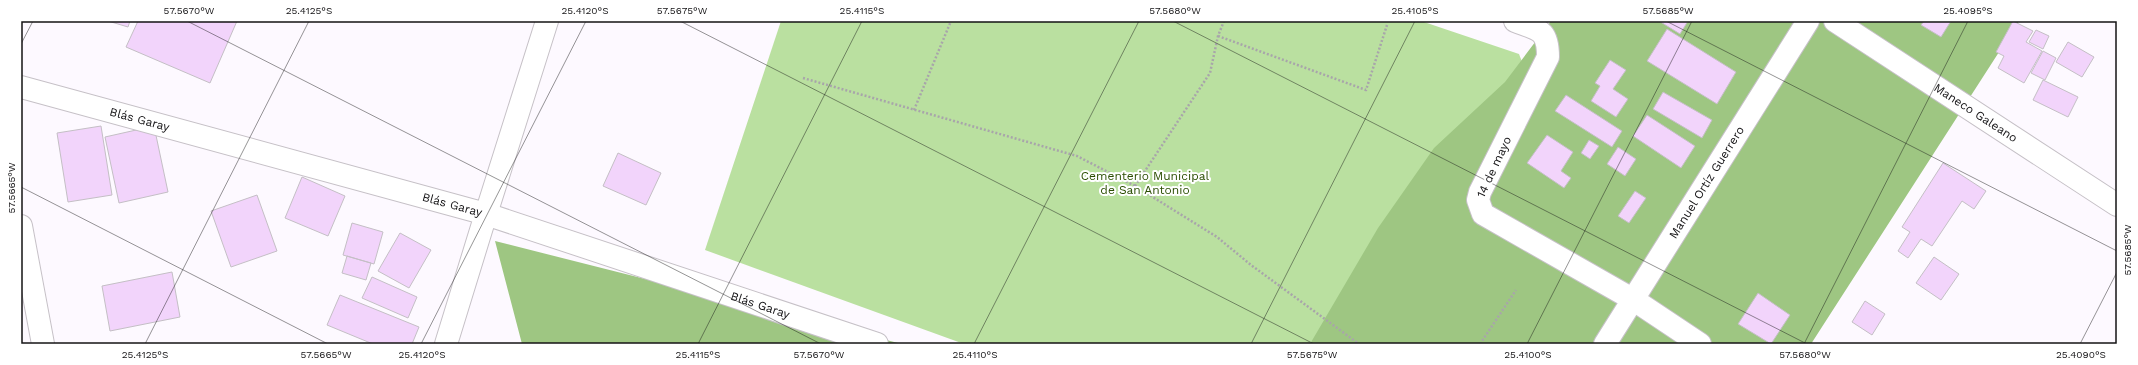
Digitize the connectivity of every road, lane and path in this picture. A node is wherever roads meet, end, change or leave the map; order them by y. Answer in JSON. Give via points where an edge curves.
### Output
{"nodes":[{"id":1,"x":547,"y":21,"type":"edge"},
{"id":2,"x":951,"y":21,"type":"edge"},
{"id":3,"x":1224,"y":21,"type":"edge"},
{"id":4,"x":1515,"y":21,"type":"edge"},
{"id":5,"x":1808,"y":21,"type":"edge"},
{"id":6,"x":1835,"y":21,"type":"edge"},
{"id":7,"x":1387,"y":25,"type":"dead end"},
{"id":8,"x":1218,"y":36,"type":"junction"},
{"id":9,"x":803,"y":78,"type":"dead end"},
{"id":10,"x":21,"y":87,"type":"edge"},
{"id":11,"x":914,"y":110,"type":"junction"},
{"id":12,"x":1135,"y":186,"type":"junction"},
{"id":13,"x":2117,"y":205,"type":"edge"},
{"id":14,"x":486,"y":214,"type":"junction"},
{"id":15,"x":21,"y":226,"type":"edge"},
{"id":16,"x":1516,"y":290,"type":"dead end"},
{"id":17,"x":1634,"y":300,"type":"junction"},
{"id":18,"x":43,"y":344,"type":"edge"},
{"id":19,"x":446,"y":344,"type":"edge"},
{"id":20,"x":877,"y":344,"type":"edge"},
{"id":21,"x":1359,"y":344,"type":"edge"},
{"id":22,"x":1480,"y":344,"type":"edge"},
{"id":23,"x":1605,"y":344,"type":"edge"},
{"id":24,"x":1700,"y":344,"type":"edge"}],
"edges":[{"from":1,"to":14,"type":"street"},
{"from":2,"to":11,"type":"path"},
{"from":3,"to":8,"type":"path"},
{"from":4,"to":17,"type":"street","name":"14 de mayo","via":[[1538,29],[1546,38],[1548,57],[1480,192],[1479,207],[1483,214]]},
{"from":5,"to":17,"type":"street","name":"Manuel Ortíz Guerrero"},
{"from":6,"to":13,"type":"street","name":"Maneco Galeano"},
{"from":7,"to":8,"type":"path","via":[[1366,90]]},
{"from":8,"to":12,"type":"path","via":[[1210,73]]},
{"from":9,"to":11,"type":"path"},
{"from":10,"to":14,"type":"street","name":"Blás Garay"},
{"from":11,"to":12,"type":"path","via":[[1077,156]]},
{"from":12,"to":21,"type":"path","via":[[1216,236],[1251,265]]},
{"from":14,"to":19,"type":"street"},
{"from":14,"to":20,"type":"street","name":"Blás Garay"},
{"from":15,"to":18,"type":"street"},
{"from":16,"to":22,"type":"path"},
{"from":17,"to":23,"type":"street","name":"Manuel Ortíz Guerrero"},
{"from":17,"to":24,"type":"street","name":"14 de mayo"}]}
